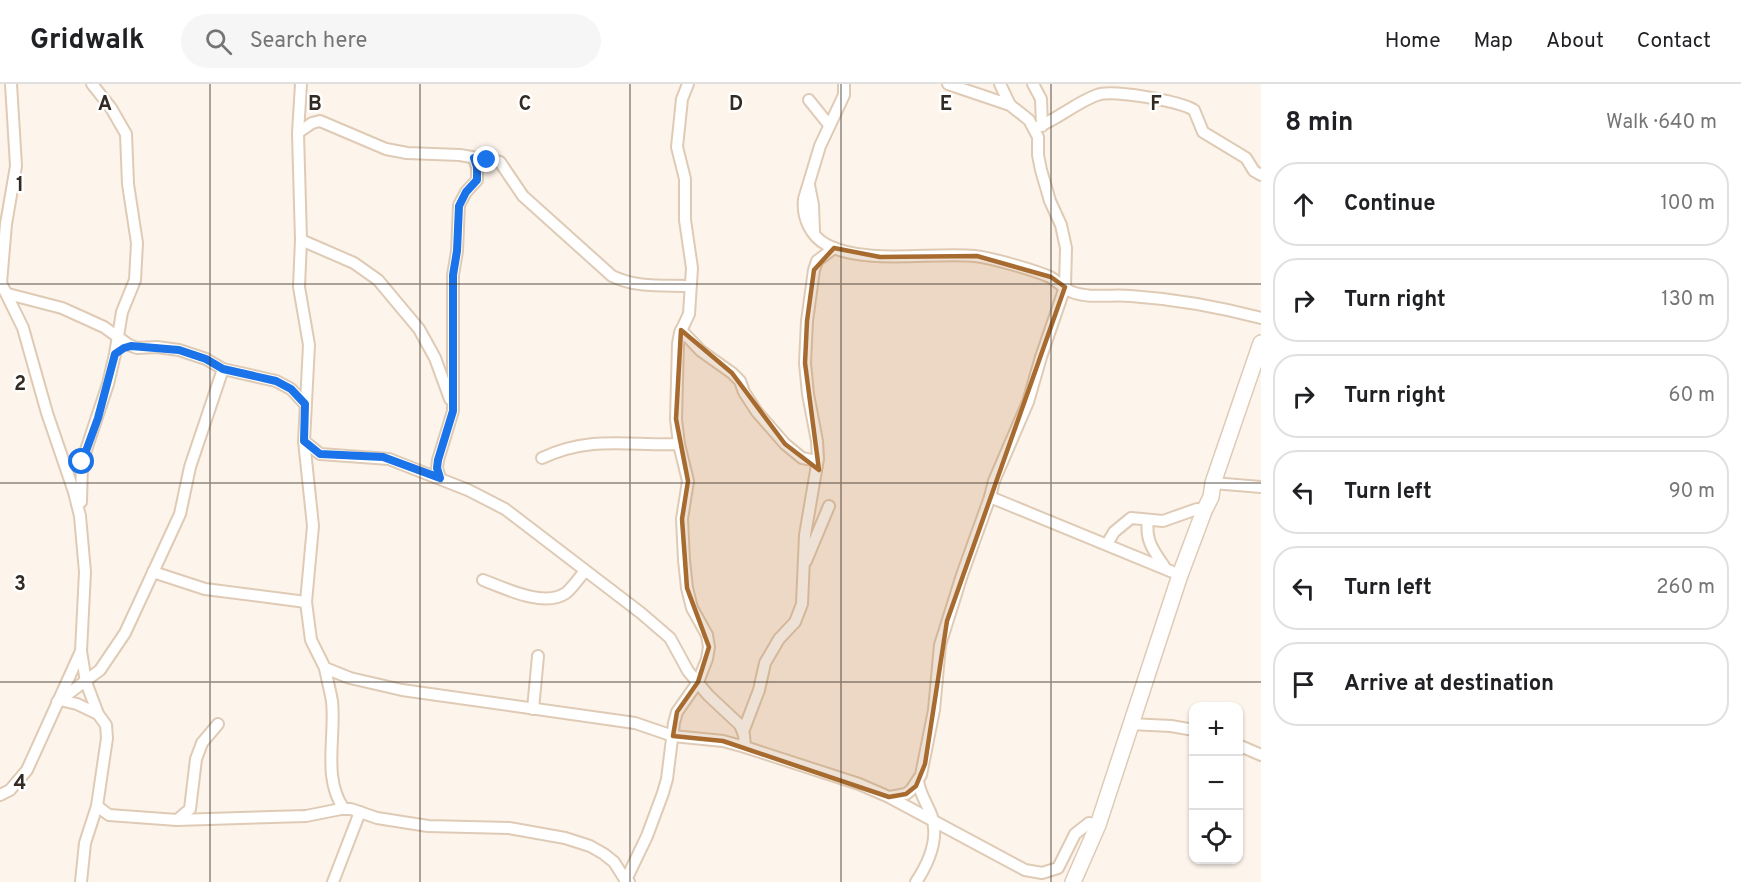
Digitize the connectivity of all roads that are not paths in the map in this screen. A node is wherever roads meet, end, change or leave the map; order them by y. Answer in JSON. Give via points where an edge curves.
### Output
{"nodes":[{"id":1,"x":11,"y":84,"type":"edge"},
{"id":2,"x":92,"y":84,"type":"edge"},
{"id":3,"x":301,"y":84,"type":"edge"},
{"id":4,"x":688,"y":84,"type":"edge"},
{"id":5,"x":948,"y":84,"type":"edge"},
{"id":6,"x":1000,"y":84,"type":"edge"},
{"id":7,"x":1033,"y":84,"type":"edge"},
{"id":8,"x":1092,"y":84,"type":"edge"},
{"id":9,"x":846,"y":87,"type":"edge"},
{"id":10,"x":1090,"y":98,"type":"junction"},
{"id":11,"x":809,"y":100,"type":"dead end"},
{"id":12,"x":1010,"y":105,"type":"junction"},
{"id":13,"x":829,"y":125,"type":"junction"},
{"id":14,"x":1038,"y":127,"type":"junction"},
{"id":15,"x":299,"y":132,"type":"junction"},
{"id":16,"x":474,"y":158,"type":"junction"},
{"id":17,"x":1261,"y":175,"type":"edge"},
{"id":18,"x":301,"y":240,"type":"junction"},
{"id":19,"x":834,"y":248,"type":"junction"},
{"id":20,"x":1,"y":282,"type":"edge"},
{"id":21,"x":690,"y":286,"type":"junction"},
{"id":22,"x":1065,"y":287,"type":"junction"},
{"id":23,"x":8,"y":294,"type":"junction"},
{"id":24,"x":1261,"y":318,"type":"edge"},
{"id":25,"x":681,"y":330,"type":"junction"},
{"id":26,"x":118,"y":338,"type":"junction"},
{"id":27,"x":1261,"y":343,"type":"edge"},
{"id":28,"x":131,"y":346,"type":"junction"},
{"id":29,"x":115,"y":354,"type":"junction"},
{"id":30,"x":223,"y":369,"type":"junction"},
{"id":31,"x":305,"y":404,"type":"junction"},
{"id":32,"x":453,"y":411,"type":"junction"},
{"id":33,"x":304,"y":441,"type":"junction"},
{"id":34,"x":679,"y":444,"type":"junction"},
{"id":35,"x":542,"y":458,"type":"dead end"},
{"id":36,"x":802,"y":458,"type":"junction"},
{"id":37,"x":817,"y":461,"type":"junction"},
{"id":38,"x":815,"y":473,"type":"junction"},
{"id":39,"x":440,"y":478,"type":"junction"},
{"id":40,"x":1213,"y":483,"type":"junction"},
{"id":41,"x":1261,"y":488,"type":"edge"},
{"id":42,"x":990,"y":497,"type":"junction"},
{"id":43,"x":829,"y":506,"type":"dead end"},
{"id":44,"x":1204,"y":511,"type":"junction"},
{"id":45,"x":81,"y":516,"type":"junction"},
{"id":46,"x":1148,"y":520,"type":"junction"},
{"id":47,"x":1107,"y":544,"type":"junction"},
{"id":48,"x":804,"y":570,"type":"junction"},
{"id":49,"x":585,"y":571,"type":"junction"},
{"id":50,"x":153,"y":572,"type":"junction"},
{"id":51,"x":1173,"y":572,"type":"junction"},
{"id":52,"x":483,"y":580,"type":"dead end"},
{"id":53,"x":306,"y":602,"type":"junction"},
{"id":54,"x":81,"y":651,"type":"junction"},
{"id":55,"x":538,"y":656,"type":"dead end"},
{"id":56,"x":325,"y":668,"type":"junction"},
{"id":57,"x":86,"y":682,"type":"junction"},
{"id":58,"x":698,"y":682,"type":"junction"},
{"id":59,"x":59,"y":701,"type":"junction"},
{"id":60,"x":533,"y":709,"type":"junction"},
{"id":61,"x":98,"y":714,"type":"junction"},
{"id":62,"x":218,"y":724,"type":"dead end"},
{"id":63,"x":1130,"y":724,"type":"junction"},
{"id":64,"x":1189,"y":729,"type":"edge"},
{"id":65,"x":743,"y":732,"type":"junction"},
{"id":66,"x":673,"y":736,"type":"junction"},
{"id":67,"x":745,"y":747,"type":"junction"},
{"id":68,"x":1243,"y":747,"type":"edge"},
{"id":69,"x":1261,"y":755,"type":"edge"},
{"id":70,"x":918,"y":781,"type":"junction"},
{"id":71,"x":0,"y":795,"type":"edge"},
{"id":72,"x":889,"y":797,"type":"junction"},
{"id":73,"x":97,"y":806,"type":"junction"},
{"id":74,"x":344,"y":809,"type":"junction"},
{"id":75,"x":360,"y":812,"type":"junction"},
{"id":76,"x":109,"y":815,"type":"junction"},
{"id":77,"x":933,"y":819,"type":"junction"},
{"id":78,"x":177,"y":820,"type":"junction"},
{"id":79,"x":92,"y":823,"type":"junction"},
{"id":80,"x":1098,"y":825,"type":"junction"},
{"id":81,"x":81,"y":882,"type":"edge"},
{"id":82,"x":333,"y":882,"type":"edge"},
{"id":83,"x":627,"y":882,"type":"edge"},
{"id":84,"x":916,"y":882,"type":"edge"},
{"id":85,"x":1073,"y":882,"type":"edge"}],
"edges":[{"from":1,"to":20,"type":"street","via":[[16,165]]},
{"from":2,"to":26,"type":"street","via":[[126,134],[128,184],[136,228],[136,275],[122,312]]},
{"from":3,"to":15,"type":"street"},
{"from":4,"to":21,"type":"street","via":[[682,99],[677,147],[685,179],[685,220],[692,260]]},
{"from":5,"to":12,"type":"street"},
{"from":6,"to":12,"type":"street"},
{"from":7,"to":14,"type":"street","via":[[1041,99]]},
{"from":8,"to":10,"type":"street"},
{"from":9,"to":13,"type":"street"},
{"from":10,"to":14,"type":"street"},
{"from":10,"to":17,"type":"street","via":[[1114,93],[1189,107],[1196,113],[1203,132],[1246,158]]},
{"from":11,"to":13,"type":"street"},
{"from":12,"to":14,"type":"street"},
{"from":13,"to":19,"type":"street","via":[[808,184],[814,233]]},
{"from":14,"to":22,"type":"street","via":[[1041,170],[1066,248]]},
{"from":15,"to":16,"type":"street","via":[[320,121],[386,149]]},
{"from":15,"to":18,"type":"street"},
{"from":16,"to":21,"type":"street","via":[[502,164],[523,196],[612,276],[625,283]]},
{"from":16,"to":32,"type":"street","via":[[477,180],[459,206],[453,275]]},
{"from":18,"to":31,"type":"street","via":[[299,287],[309,345]]},
{"from":18,"to":32,"type":"street","via":[[354,263],[388,291],[419,329],[435,358]]},
{"from":19,"to":22,"type":"street","via":[[880,256],[977,256],[1051,277]]},
{"from":19,"to":37,"type":"street","via":[[817,261],[813,270],[807,321],[805,363]]},
{"from":20,"to":23,"type":"street"},
{"from":21,"to":25,"type":"street","via":[[688,314]]},
{"from":22,"to":24,"type":"street","via":[[1072,292],[1163,300]]},
{"from":22,"to":42,"type":"street","via":[[1028,402]]},
{"from":23,"to":26,"type":"street","via":[[62,308],[104,327]]},
{"from":23,"to":45,"type":"street","via":[[23,328]]},
{"from":25,"to":34,"type":"street","via":[[676,364]]},
{"from":25,"to":36,"type":"street","via":[[740,381],[757,412]]},
{"from":26,"to":28,"type":"street"},
{"from":26,"to":29,"type":"street"},
{"from":27,"to":40,"type":"main road"},
{"from":28,"to":29,"type":"street"},
{"from":28,"to":30,"type":"street","via":[[179,350]]},
{"from":29,"to":45,"type":"street","via":[[82,462]]},
{"from":30,"to":31,"type":"street","via":[[276,381],[291,389]]},
{"from":30,"to":50,"type":"street","via":[[190,467],[180,514]]},
{"from":31,"to":33,"type":"street"},
{"from":32,"to":39,"type":"street","via":[[438,460]]},
{"from":33,"to":39,"type":"street","via":[[320,454],[383,457]]},
{"from":33,"to":53,"type":"street","via":[[313,526]]},
{"from":34,"to":35,"type":"street","via":[[592,443],[570,446]]},
{"from":34,"to":58,"type":"street","via":[[688,481],[682,519],[687,588],[709,643]]},
{"from":36,"to":37,"type":"street"},
{"from":36,"to":38,"type":"street"},
{"from":37,"to":38,"type":"street"},
{"from":38,"to":48,"type":"street"},
{"from":39,"to":49,"type":"street","via":[[505,509]]},
{"from":40,"to":41,"type":"street"},
{"from":40,"to":44,"type":"main road"},
{"from":42,"to":47,"type":"street"},
{"from":42,"to":70,"type":"street","via":[[940,645],[930,732]]},
{"from":43,"to":48,"type":"street"},
{"from":44,"to":46,"type":"street","via":[[1197,509],[1163,521]]},
{"from":44,"to":51,"type":"main road"},
{"from":45,"to":54,"type":"street","via":[[85,572]]},
{"from":46,"to":47,"type":"street","via":[[1131,518]]},
{"from":46,"to":51,"type":"street","via":[[1149,544]]},
{"from":47,"to":51,"type":"street"},
{"from":48,"to":65,"type":"street","via":[[800,610],[765,663]]},
{"from":49,"to":52,"type":"street","via":[[567,592],[551,598],[519,595]]},
{"from":49,"to":58,"type":"street","via":[[670,638]]},
{"from":50,"to":53,"type":"street","via":[[205,589]]},
{"from":50,"to":57,"type":"street","via":[[125,633],[100,670]]},
{"from":51,"to":63,"type":"main road"},
{"from":53,"to":56,"type":"street","via":[[311,640]]},
{"from":54,"to":57,"type":"street"},
{"from":54,"to":59,"type":"street"},
{"from":55,"to":60,"type":"street"},
{"from":56,"to":60,"type":"street","via":[[402,690]]},
{"from":56,"to":74,"type":"street","via":[[332,702],[334,789]]},
{"from":57,"to":59,"type":"street"},
{"from":57,"to":61,"type":"street"},
{"from":58,"to":65,"type":"street","via":[[735,718]]},
{"from":58,"to":66,"type":"street","via":[[677,712]]},
{"from":59,"to":61,"type":"street"},
{"from":59,"to":71,"type":"street","via":[[27,770],[10,790]]},
{"from":60,"to":66,"type":"street","via":[[635,723]]},
{"from":61,"to":73,"type":"street","via":[[106,725],[107,738]]},
{"from":62,"to":78,"type":"street","via":[[202,743],[196,759],[190,809]]},
{"from":63,"to":64,"type":"street"},
{"from":63,"to":80,"type":"main road"},
{"from":65,"to":67,"type":"street"},
{"from":66,"to":67,"type":"street"},
{"from":66,"to":83,"type":"street","via":[[663,793]]},
{"from":67,"to":72,"type":"street"},
{"from":68,"to":69,"type":"street"},
{"from":70,"to":72,"type":"street","via":[[906,794]]},
{"from":70,"to":77,"type":"street"},
{"from":72,"to":77,"type":"street"},
{"from":73,"to":76,"type":"street"},
{"from":73,"to":79,"type":"street"},
{"from":74,"to":75,"type":"street"},
{"from":74,"to":78,"type":"street","via":[[306,816]]},
{"from":75,"to":82,"type":"street"},
{"from":75,"to":83,"type":"street","via":[[428,826],[509,828],[573,840],[604,854]]},
{"from":76,"to":78,"type":"street"},
{"from":76,"to":79,"type":"street"},
{"from":77,"to":80,"type":"street","via":[[1025,870],[1042,873],[1058,868],[1078,830],[1089,823]]},
{"from":77,"to":84,"type":"street","via":[[933,847]]},
{"from":79,"to":81,"type":"street","via":[[85,843]]},
{"from":80,"to":85,"type":"main road"}]}
